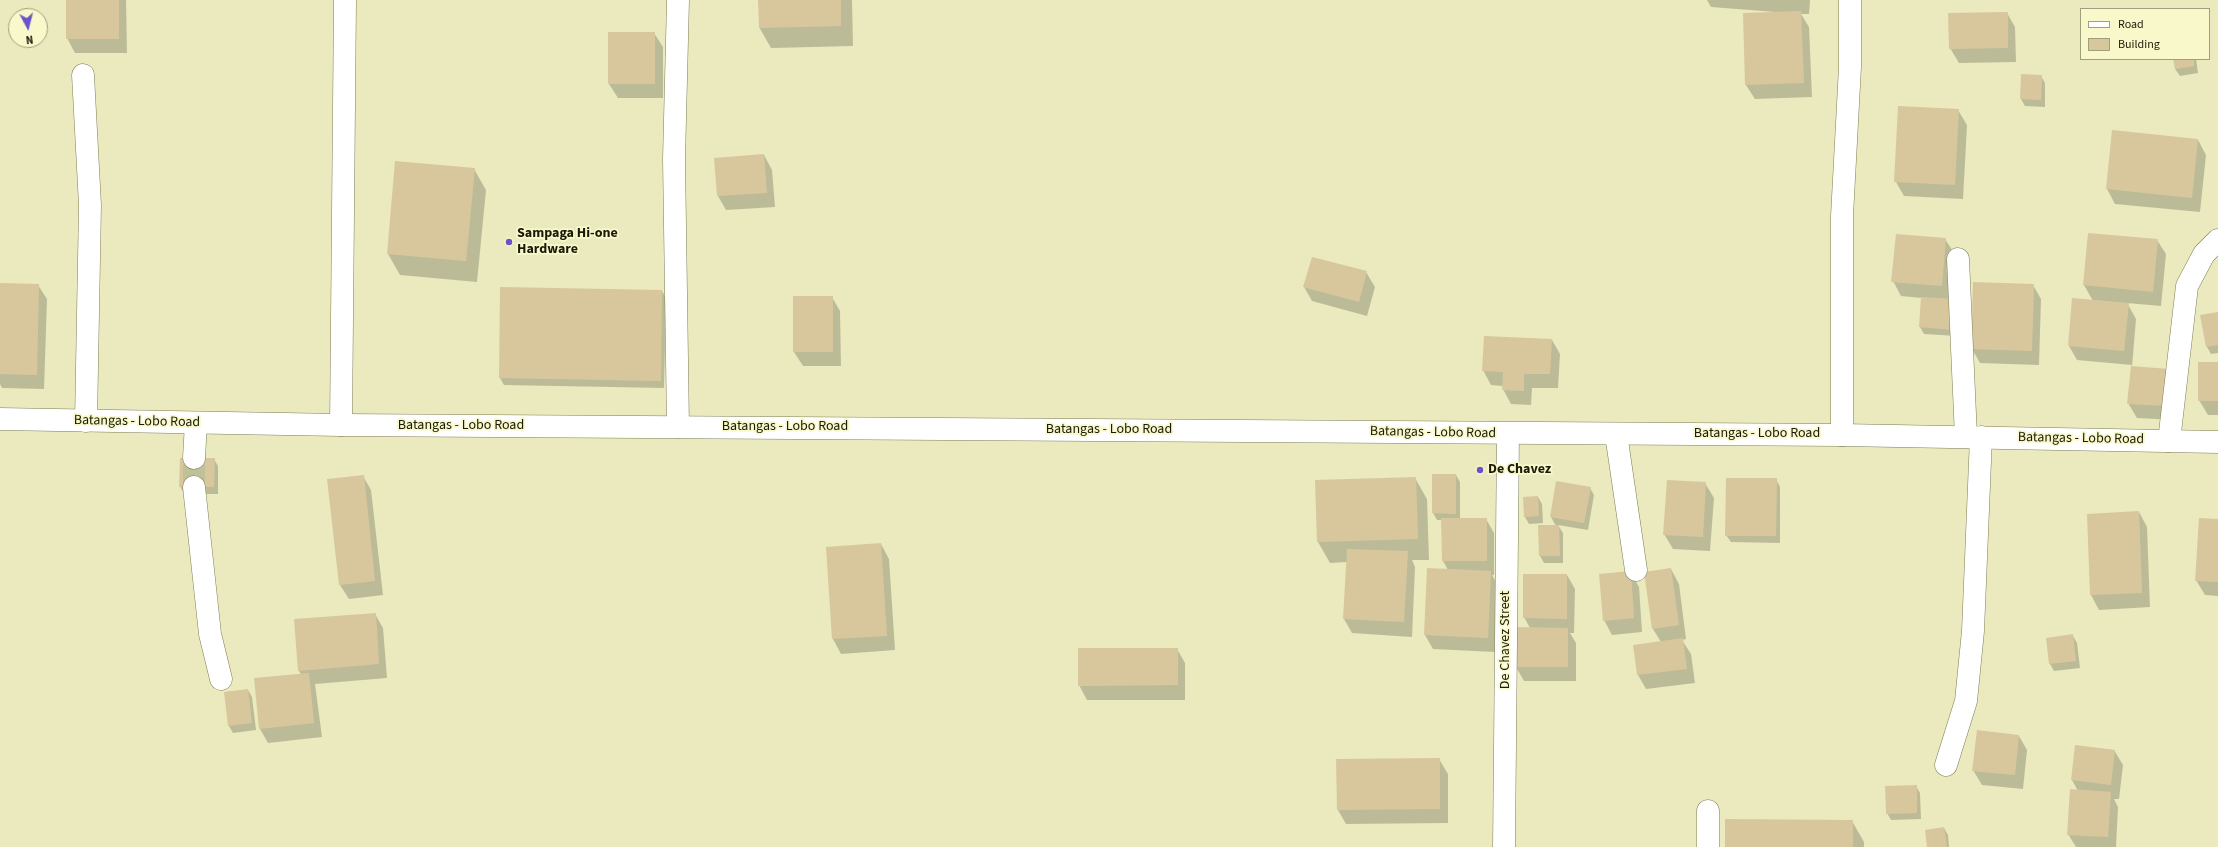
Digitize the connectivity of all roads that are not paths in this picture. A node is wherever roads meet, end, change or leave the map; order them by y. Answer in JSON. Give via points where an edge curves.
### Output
{"nodes":[{"id":1,"x":345,"y":0,"type":"edge"},
{"id":2,"x":678,"y":0,"type":"edge"},
{"id":3,"x":1850,"y":0,"type":"edge"},
{"id":4,"x":83,"y":75,"type":"dead end"},
{"id":5,"x":2218,"y":240,"type":"edge"},
{"id":6,"x":1958,"y":259,"type":"dead end"},
{"id":7,"x":0,"y":419,"type":"edge"},
{"id":8,"x":86,"y":421,"type":"junction"},
{"id":9,"x":196,"y":423,"type":"junction"},
{"id":10,"x":341,"y":425,"type":"junction"},
{"id":11,"x":678,"y":427,"type":"junction"},
{"id":12,"x":1508,"y":434,"type":"junction"},
{"id":13,"x":1616,"y":434,"type":"junction"},
{"id":14,"x":1842,"y":435,"type":"junction"},
{"id":15,"x":1973,"y":437,"type":"junction"},
{"id":16,"x":2169,"y":441,"type":"junction"},
{"id":17,"x":2218,"y":442,"type":"edge"},
{"id":18,"x":194,"y":458,"type":"tunnel mouth"},
{"id":19,"x":194,"y":487,"type":"tunnel mouth"},
{"id":20,"x":1636,"y":570,"type":"dead end"},
{"id":21,"x":222,"y":679,"type":"dead end"},
{"id":22,"x":1946,"y":764,"type":"dead end"},
{"id":23,"x":1708,"y":811,"type":"dead end"},
{"id":24,"x":1504,"y":847,"type":"edge"},
{"id":25,"x":1708,"y":847,"type":"edge"}],
"edges":[{"from":1,"to":10,"type":"main road"},
{"from":2,"to":11,"type":"main road","via":[[674,159]]},
{"from":3,"to":14,"type":"main road","via":[[1850,67],[1842,216]]},
{"from":4,"to":8,"type":"main road","via":[[90,205]]},
{"from":5,"to":16,"type":"main road","via":[[2204,254],[2187,286]]},
{"from":6,"to":15,"type":"main road"},
{"from":7,"to":8,"type":"main road","name":"Batangas - Lobo Road"},
{"from":8,"to":9,"type":"main road","name":"Batangas - Lobo Road"},
{"from":9,"to":10,"type":"main road","name":"Batangas - Lobo Road"},
{"from":9,"to":18,"type":"main road"},
{"from":10,"to":11,"type":"main road","name":"Batangas - Lobo Road"},
{"from":11,"to":12,"type":"main road","name":"Batangas - Lobo Road"},
{"from":12,"to":13,"type":"main road","name":"Batangas - Lobo Road"},
{"from":12,"to":24,"type":"main road","name":"De Chavez Street"},
{"from":13,"to":14,"type":"main road","name":"Batangas - Lobo Road"},
{"from":13,"to":20,"type":"main road"},
{"from":14,"to":15,"type":"main road","name":"Batangas - Lobo Road"},
{"from":15,"to":16,"type":"main road","name":"Batangas - Lobo Road"},
{"from":15,"to":22,"type":"main road","via":[[1973,631],[1966,701]]},
{"from":16,"to":17,"type":"main road","name":"Batangas - Lobo Road"},
{"from":19,"to":21,"type":"main road","via":[[210,634]]},
{"from":23,"to":25,"type":"main road"}]}
